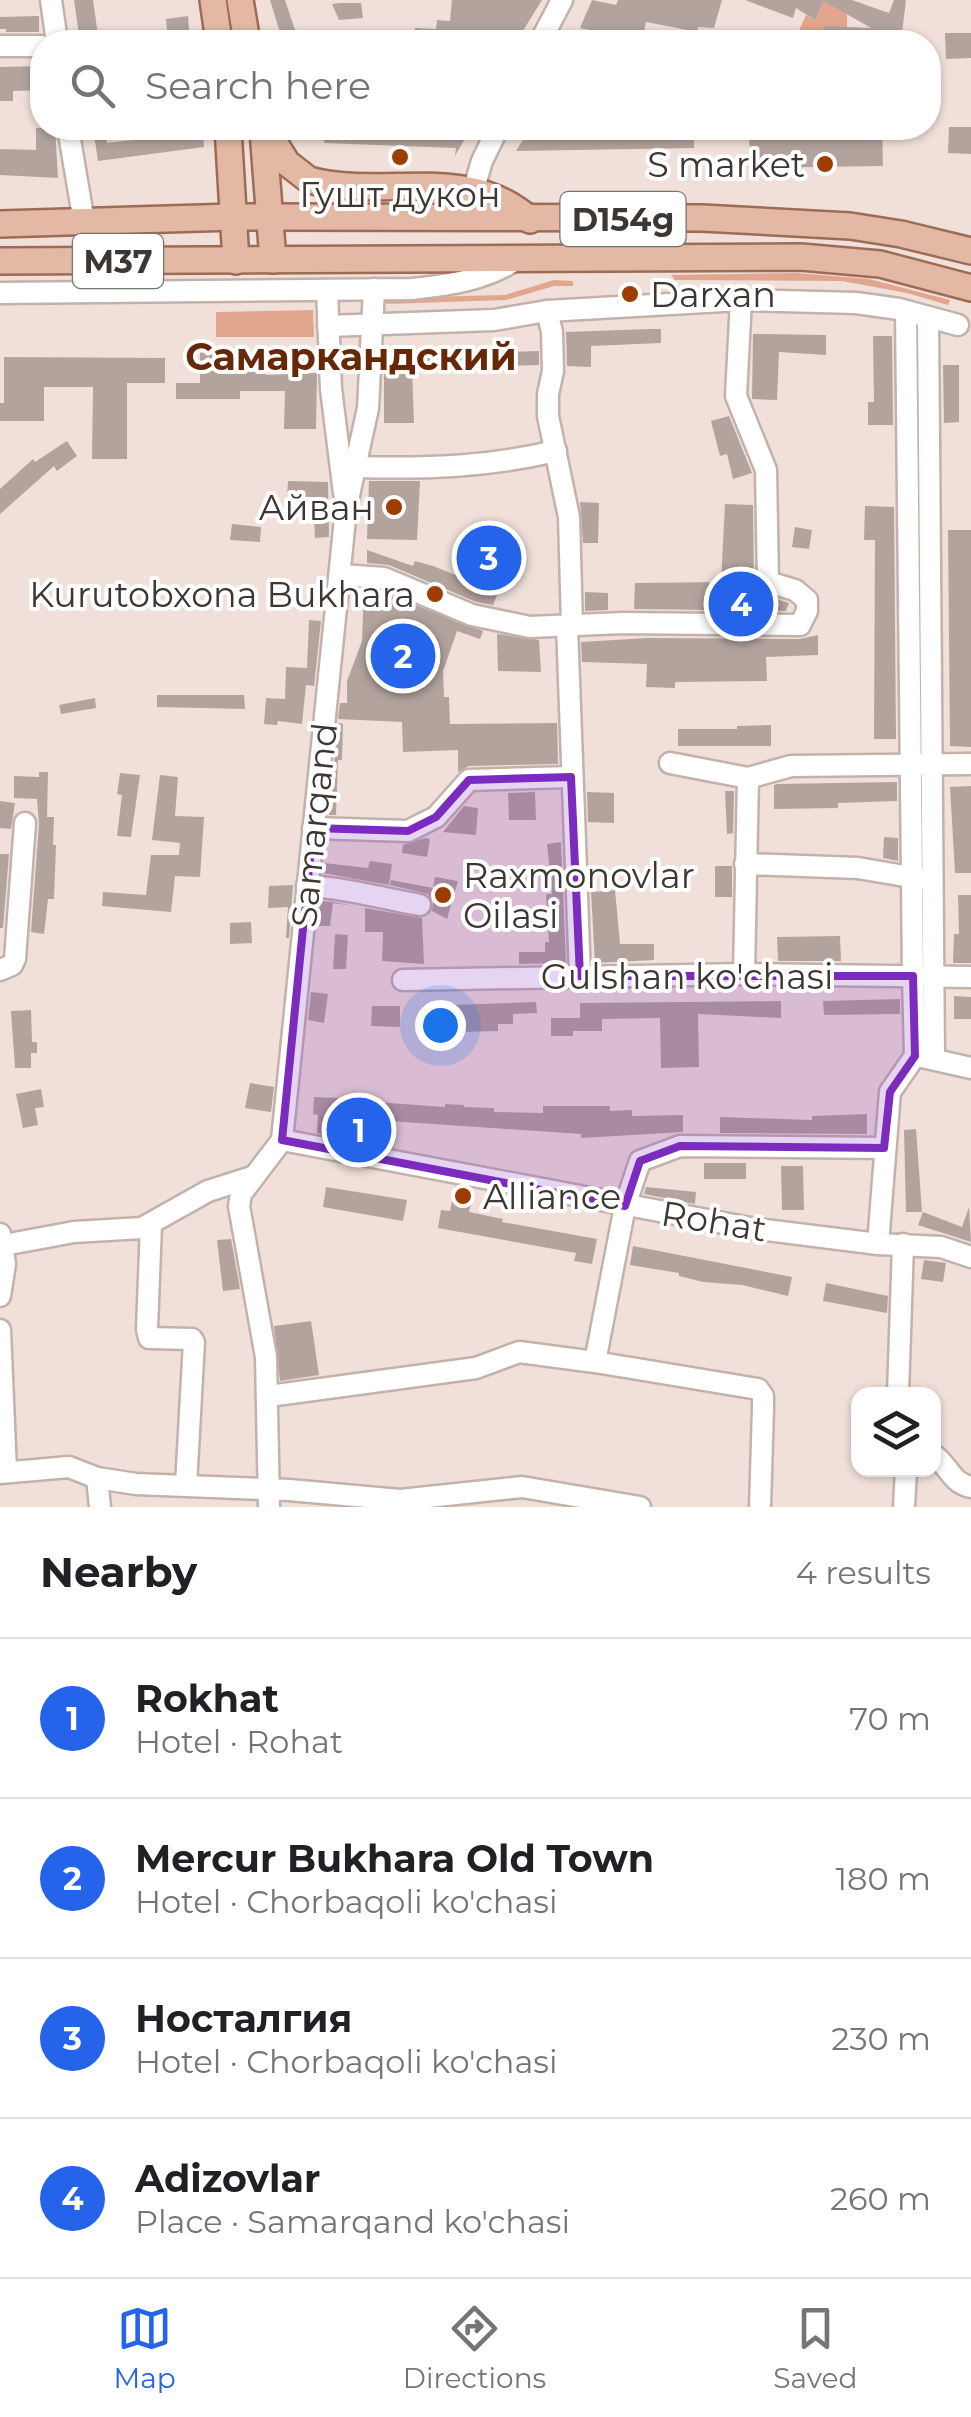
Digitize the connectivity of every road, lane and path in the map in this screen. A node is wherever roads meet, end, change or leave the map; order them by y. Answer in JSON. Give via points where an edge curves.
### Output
{"nodes":[{"id":1,"x":52,"y":0,"type":"edge"},
{"id":2,"x":213,"y":0,"type":"edge"},
{"id":3,"x":240,"y":0,"type":"edge"},
{"id":4,"x":562,"y":0,"type":"edge"},
{"id":5,"x":56,"y":30,"type":"edge"},
{"id":6,"x":217,"y":30,"type":"edge"},
{"id":7,"x":245,"y":30,"type":"edge"},
{"id":8,"x":546,"y":30,"type":"edge"},
{"id":9,"x":0,"y":46,"type":"edge"},
{"id":10,"x":30,"y":46,"type":"edge"},
{"id":11,"x":70,"y":140,"type":"edge"},
{"id":12,"x":229,"y":140,"type":"edge"},
{"id":13,"x":265,"y":140,"type":"edge"},
{"id":14,"x":272,"y":140,"type":"edge"},
{"id":15,"x":493,"y":140,"type":"edge"},
{"id":16,"x":473,"y":189,"type":"junction"},
{"id":17,"x":234,"y":217,"type":"junction"},
{"id":18,"x":272,"y":217,"type":"junction"},
{"id":19,"x":464,"y":218,"type":"junction"},
{"id":20,"x":530,"y":220,"type":"junction"},
{"id":21,"x":84,"y":222,"type":"junction"},
{"id":22,"x":0,"y":224,"type":"edge"},
{"id":23,"x":965,"y":246,"type":"edge"},
{"id":24,"x":518,"y":259,"type":"junction"},
{"id":25,"x":273,"y":260,"type":"junction"},
{"id":26,"x":0,"y":261,"type":"edge"},
{"id":27,"x":236,"y":261,"type":"junction"},
{"id":28,"x":971,"y":288,"type":"edge"},
{"id":29,"x":374,"y":289,"type":"junction"},
{"id":30,"x":327,"y":290,"type":"junction"},
{"id":31,"x":0,"y":293,"type":"edge"},
{"id":32,"x":740,"y":310,"type":"junction"},
{"id":33,"x":906,"y":310,"type":"junction"},
{"id":34,"x":548,"y":311,"type":"junction"},
{"id":35,"x":928,"y":317,"type":"junction"},
{"id":36,"x":372,"y":324,"type":"junction"},
{"id":37,"x":958,"y":325,"type":"dead end"},
{"id":38,"x":328,"y":326,"type":"junction"},
{"id":39,"x":556,"y":451,"type":"junction"},
{"id":40,"x":356,"y":468,"type":"junction"},
{"id":41,"x":346,"y":510,"type":"junction"},
{"id":42,"x":342,"y":574,"type":"junction"},
{"id":43,"x":570,"y":626,"type":"junction"},
{"id":44,"x":670,"y":764,"type":"dead end"},
{"id":45,"x":911,"y":764,"type":"junction"},
{"id":46,"x":971,"y":764,"type":"edge"},
{"id":47,"x":934,"y":766,"type":"junction"},
{"id":48,"x":572,"y":777,"type":"junction"},
{"id":49,"x":748,"y":778,"type":"junction"},
{"id":50,"x":24,"y":823,"type":"dead end"},
{"id":51,"x":313,"y":828,"type":"junction"},
{"id":52,"x":746,"y":864,"type":"junction"},
{"id":53,"x":912,"y":876,"type":"junction"},
{"id":54,"x":934,"y":880,"type":"junction"},
{"id":55,"x":306,"y":886,"type":"junction"},
{"id":56,"x":420,"y":905,"type":"dead end"},
{"id":57,"x":0,"y":970,"type":"edge"},
{"id":58,"x":744,"y":974,"type":"junction"},
{"id":59,"x":580,"y":976,"type":"junction"},
{"id":60,"x":923,"y":976,"type":"junction"},
{"id":61,"x":971,"y":976,"type":"edge"},
{"id":62,"x":402,"y":980,"type":"dead end"},
{"id":63,"x":924,"y":1057,"type":"junction"},
{"id":64,"x":971,"y":1068,"type":"edge"},
{"id":65,"x":282,"y":1140,"type":"junction"},
{"id":66,"x":884,"y":1148,"type":"junction"},
{"id":67,"x":252,"y":1178,"type":"junction"},
{"id":68,"x":625,"y":1206,"type":"junction"},
{"id":69,"x":152,"y":1224,"type":"junction"},
{"id":70,"x":2,"y":1239,"type":"edge"},
{"id":71,"x":878,"y":1244,"type":"junction"},
{"id":72,"x":904,"y":1244,"type":"junction"},
{"id":73,"x":971,"y":1257,"type":"edge"},
{"id":74,"x":0,"y":1296,"type":"edge"},
{"id":75,"x":0,"y":1330,"type":"edge"},
{"id":76,"x":596,"y":1362,"type":"junction"},
{"id":77,"x":898,"y":1387,"type":"edge"},
{"id":78,"x":269,"y":1396,"type":"junction"},
{"id":79,"x":941,"y":1459,"type":"edge"},
{"id":80,"x":3,"y":1472,"type":"edge"},
{"id":81,"x":906,"y":1477,"type":"edge"},
{"id":82,"x":97,"y":1478,"type":"junction"},
{"id":83,"x":186,"y":1485,"type":"junction"},
{"id":84,"x":971,"y":1487,"type":"edge"},
{"id":85,"x":270,"y":1498,"type":"edge"},
{"id":86,"x":560,"y":1500,"type":"edge"},
{"id":87,"x":426,"y":1503,"type":"edge"},
{"id":88,"x":100,"y":1507,"type":"edge"},
{"id":89,"x":640,"y":1507,"type":"edge"},
{"id":90,"x":760,"y":1507,"type":"edge"},
{"id":91,"x":904,"y":1507,"type":"edge"}],
"edges":[{"from":1,"to":5,"type":"street"},
{"from":2,"to":6,"type":"main road"},
{"from":3,"to":7,"type":"main road"},
{"from":4,"to":8,"type":"street"},
{"from":9,"to":10,"type":"street"},
{"from":11,"to":21,"type":"street"},
{"from":12,"to":17,"type":"main road"},
{"from":13,"to":18,"type":"main road"},
{"from":14,"to":16,"type":"main road","via":[[308,180]]},
{"from":15,"to":16,"type":"street"},
{"from":16,"to":19,"type":"street"},
{"from":16,"to":20,"type":"main road","via":[[513,204]]},
{"from":17,"to":18,"type":"main road","number":"M37"},
{"from":17,"to":21,"type":"main road","number":"M37"},
{"from":17,"to":27,"type":"main road"},
{"from":18,"to":19,"type":"main road","number":"D154g"},
{"from":18,"to":25,"type":"main road"},
{"from":19,"to":20,"type":"main road","number":"D154g"},
{"from":20,"to":23,"type":"main road","number":"D154g","via":[[810,222]]},
{"from":21,"to":22,"type":"main road","number":"M37"},
{"from":24,"to":25,"type":"main road","number":"D154g"},
{"from":24,"to":28,"type":"main road","number":"D154g","via":[[850,260]]},
{"from":24,"to":29,"type":"street","via":[[458,282]]},
{"from":25,"to":27,"type":"main road","number":"M37"},
{"from":26,"to":27,"type":"main road","number":"M37"},
{"from":29,"to":30,"type":"street"},
{"from":29,"to":36,"type":"street","name":"Samarqand"},
{"from":30,"to":31,"type":"street"},
{"from":30,"to":38,"type":"street","name":"Samarqand"},
{"from":32,"to":33,"type":"street","via":[[856,303]]},
{"from":32,"to":34,"type":"street"},
{"from":32,"to":43,"type":"street","via":[[736,396],[766,470],[768,582],[807,600],[800,625]]},
{"from":33,"to":35,"type":"street"},
{"from":33,"to":45,"type":"street"},
{"from":34,"to":36,"type":"street"},
{"from":34,"to":39,"type":"street","via":[[554,371],[548,416]]},
{"from":35,"to":37,"type":"street"},
{"from":35,"to":47,"type":"street"},
{"from":36,"to":38,"type":"street"},
{"from":36,"to":40,"type":"street","name":"Samarqand","via":[[368,408]]},
{"from":38,"to":41,"type":"street","name":"Samarqand"},
{"from":39,"to":40,"type":"street","via":[[499,464]]},
{"from":39,"to":43,"type":"street","via":[[569,517]]},
{"from":40,"to":41,"type":"street","name":"Samarqand"},
{"from":41,"to":42,"type":"street","name":"Samarqand"},
{"from":42,"to":43,"type":"street","via":[[384,578],[498,622]]},
{"from":42,"to":51,"type":"street","name":"Samarqand"},
{"from":43,"to":48,"type":"street"},
{"from":44,"to":49,"type":"street"},
{"from":45,"to":47,"type":"street"},
{"from":45,"to":49,"type":"street","via":[[791,766]]},
{"from":45,"to":53,"type":"street"},
{"from":46,"to":47,"type":"street"},
{"from":47,"to":54,"type":"street"},
{"from":48,"to":51,"type":"street","via":[[469,780],[436,817],[408,832]]},
{"from":48,"to":59,"type":"street"},
{"from":49,"to":52,"type":"street"},
{"from":50,"to":57,"type":"street","via":[[15,959]]},
{"from":51,"to":55,"type":"street","name":"Samarqand"},
{"from":52,"to":53,"type":"street","via":[[816,864]]},
{"from":52,"to":58,"type":"street"},
{"from":53,"to":54,"type":"street"},
{"from":53,"to":60,"type":"street"},
{"from":54,"to":60,"type":"street"},
{"from":55,"to":56,"type":"street"},
{"from":55,"to":65,"type":"street","name":"Samarqand"},
{"from":58,"to":59,"type":"street","name":"Gulshan ko'chasi"},
{"from":58,"to":60,"type":"street","name":"Gulshan ko'chasi"},
{"from":59,"to":62,"type":"street","name":"Gulshan ko'chasi"},
{"from":60,"to":61,"type":"street","name":"Gulshan ko'chasi"},
{"from":60,"to":63,"type":"street"},
{"from":63,"to":64,"type":"street"},
{"from":63,"to":66,"type":"street","via":[[890,1092]]},
{"from":65,"to":67,"type":"street"},
{"from":65,"to":68,"type":"street","name":"Rohat"},
{"from":66,"to":68,"type":"street","via":[[680,1146],[640,1161]]},
{"from":66,"to":71,"type":"street"},
{"from":67,"to":69,"type":"street","via":[[208,1191]]},
{"from":67,"to":78,"type":"street","via":[[240,1216]]},
{"from":68,"to":71,"type":"street","name":"Rohat"},
{"from":68,"to":76,"type":"street"},
{"from":69,"to":70,"type":"street"},
{"from":69,"to":83,"type":"street","via":[[146,1328],[150,1338],[194,1342]]},
{"from":70,"to":74,"type":"street"},
{"from":71,"to":72,"type":"street","name":"Rohat"},
{"from":72,"to":73,"type":"street","name":"Rohat"},
{"from":72,"to":77,"type":"street"},
{"from":75,"to":80,"type":"street"},
{"from":76,"to":78,"type":"street","via":[[519,1352],[476,1368]]},
{"from":76,"to":90,"type":"street","via":[[758,1389]]},
{"from":78,"to":85,"type":"street"},
{"from":79,"to":84,"type":"street","via":[[953,1480]]},
{"from":80,"to":82,"type":"street","via":[[69,1467]]},
{"from":81,"to":91,"type":"street"},
{"from":82,"to":83,"type":"street"},
{"from":82,"to":88,"type":"street"},
{"from":83,"to":85,"type":"street"},
{"from":85,"to":87,"type":"street"},
{"from":86,"to":87,"type":"street","via":[[522,1486]]},
{"from":86,"to":89,"type":"street"}]}
